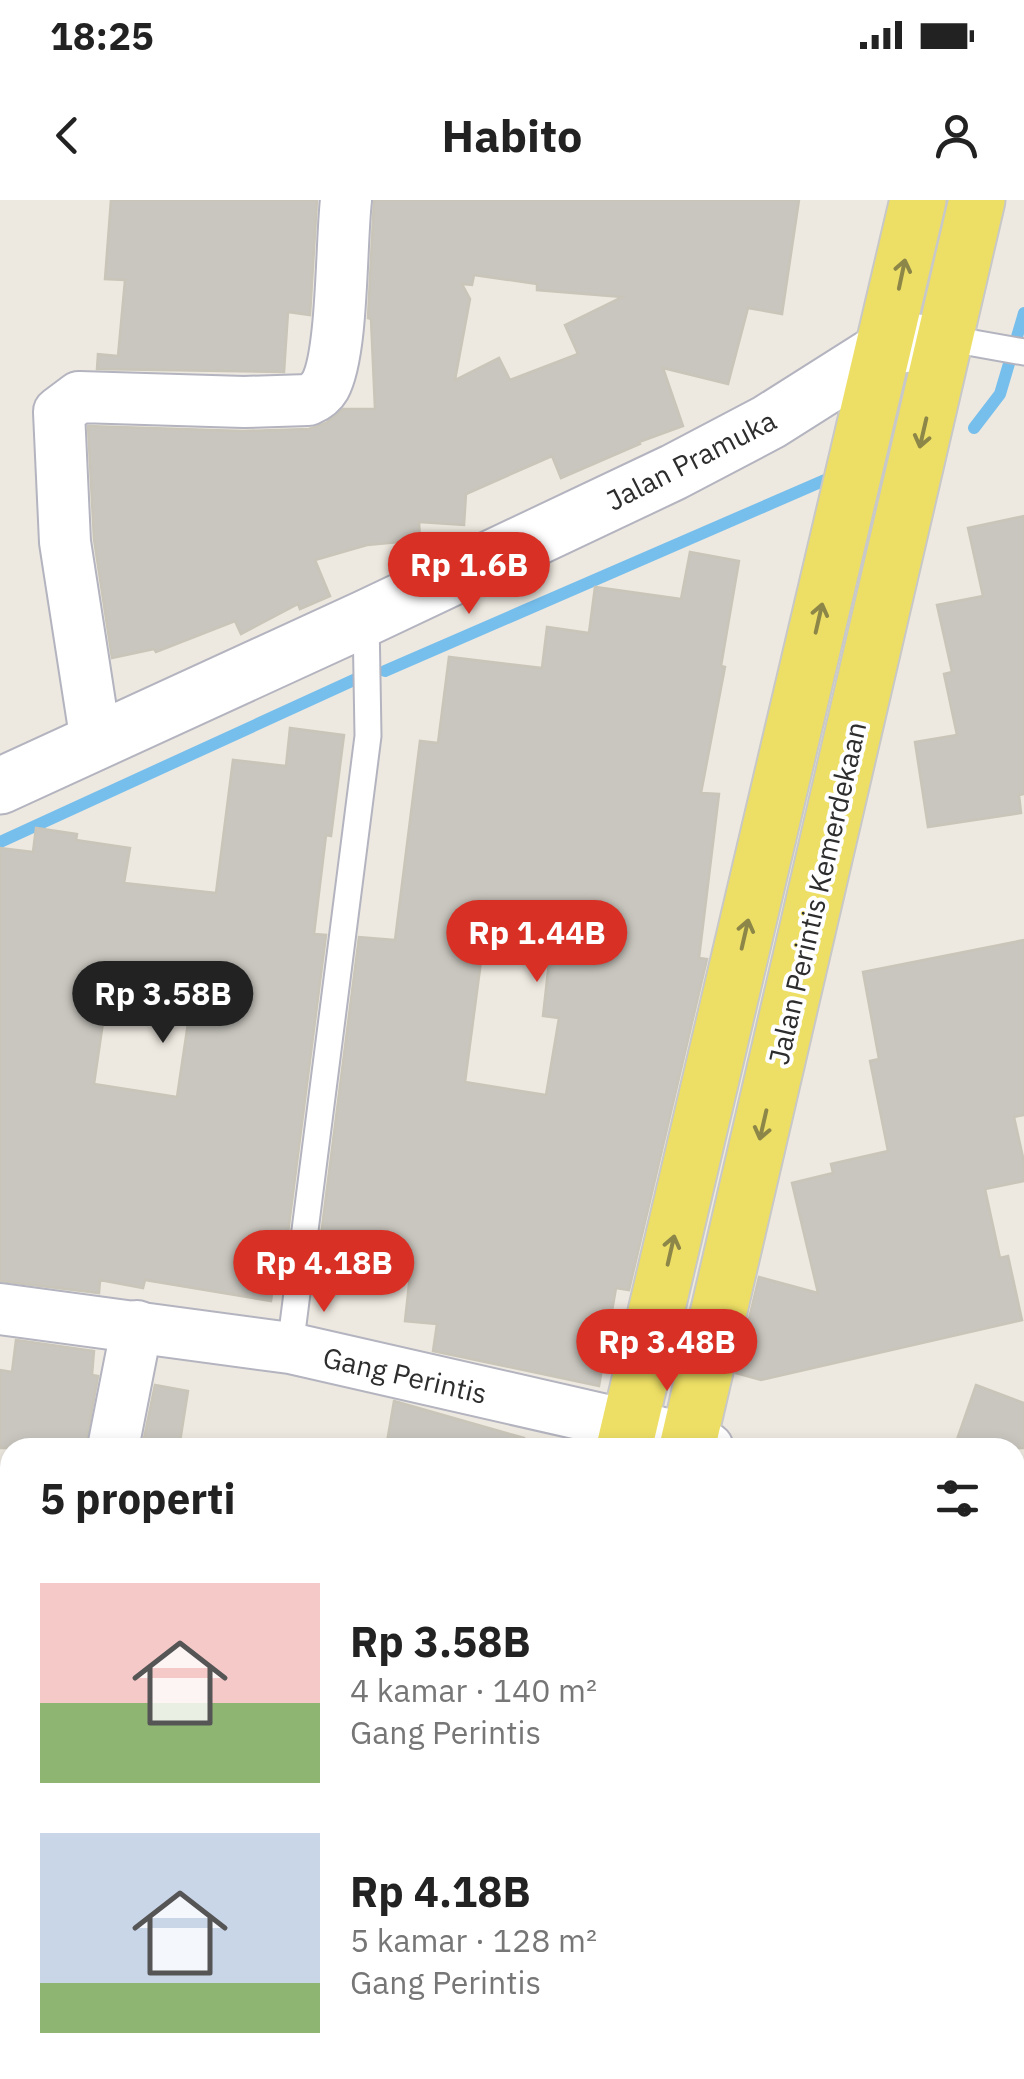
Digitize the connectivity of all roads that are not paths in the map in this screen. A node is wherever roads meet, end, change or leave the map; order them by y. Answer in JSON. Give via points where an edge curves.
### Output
{"nodes":[{"id":1,"x":346,"y":200,"type":"edge"},
{"id":2,"x":918,"y":200,"type":"edge"},
{"id":3,"x":977,"y":200,"type":"edge"},
{"id":4,"x":970,"y":342,"type":"junction"},
{"id":5,"x":886,"y":348,"type":"junction"},
{"id":6,"x":1024,"y":352,"type":"edge"},
{"id":7,"x":366,"y":618,"type":"junction"},
{"id":8,"x":96,"y":742,"type":"junction"},
{"id":9,"x":0,"y":786,"type":"edge"},
{"id":10,"x":0,"y":1310,"type":"edge"},
{"id":11,"x":137,"y":1326,"type":"junction"},
{"id":12,"x":290,"y":1348,"type":"junction"},
{"id":13,"x":627,"y":1437,"type":"edge"},
{"id":14,"x":114,"y":1438,"type":"edge"},
{"id":15,"x":697,"y":1438,"type":"edge"}],
"edges":[{"from":1,"to":8,"type":"street","via":[[334,360],[316,396],[244,402],[79,397],[59,412],[64,542]]},
{"from":5,"to":2,"type":"main road","one_way":true},
{"from":3,"to":4,"type":"main road","name":"Jalan Perintis Kemerdekaan"},
{"from":4,"to":5,"type":"main road","name":"Jalan Pramuka"},
{"from":4,"to":6,"type":"lane"},
{"from":4,"to":15,"type":"main road","name":"Jalan Perintis Kemerdekaan","one_way":true},
{"from":5,"to":7,"type":"main road","name":"Jalan Pramuka","via":[[674,472]]},
{"from":13,"to":5,"type":"main road","one_way":true},
{"from":7,"to":8,"type":"main road","name":"Jalan Pramuka"},
{"from":7,"to":12,"type":"lane","via":[[368,736]]},
{"from":8,"to":9,"type":"main road","name":"Jalan Pramuka"},
{"from":10,"to":11,"type":"street","name":"Gang Perintis"},
{"from":11,"to":12,"type":"street","name":"Gang Perintis"},
{"from":11,"to":14,"type":"street"},
{"from":12,"to":13,"type":"street","name":"Gang Perintis"}]}
